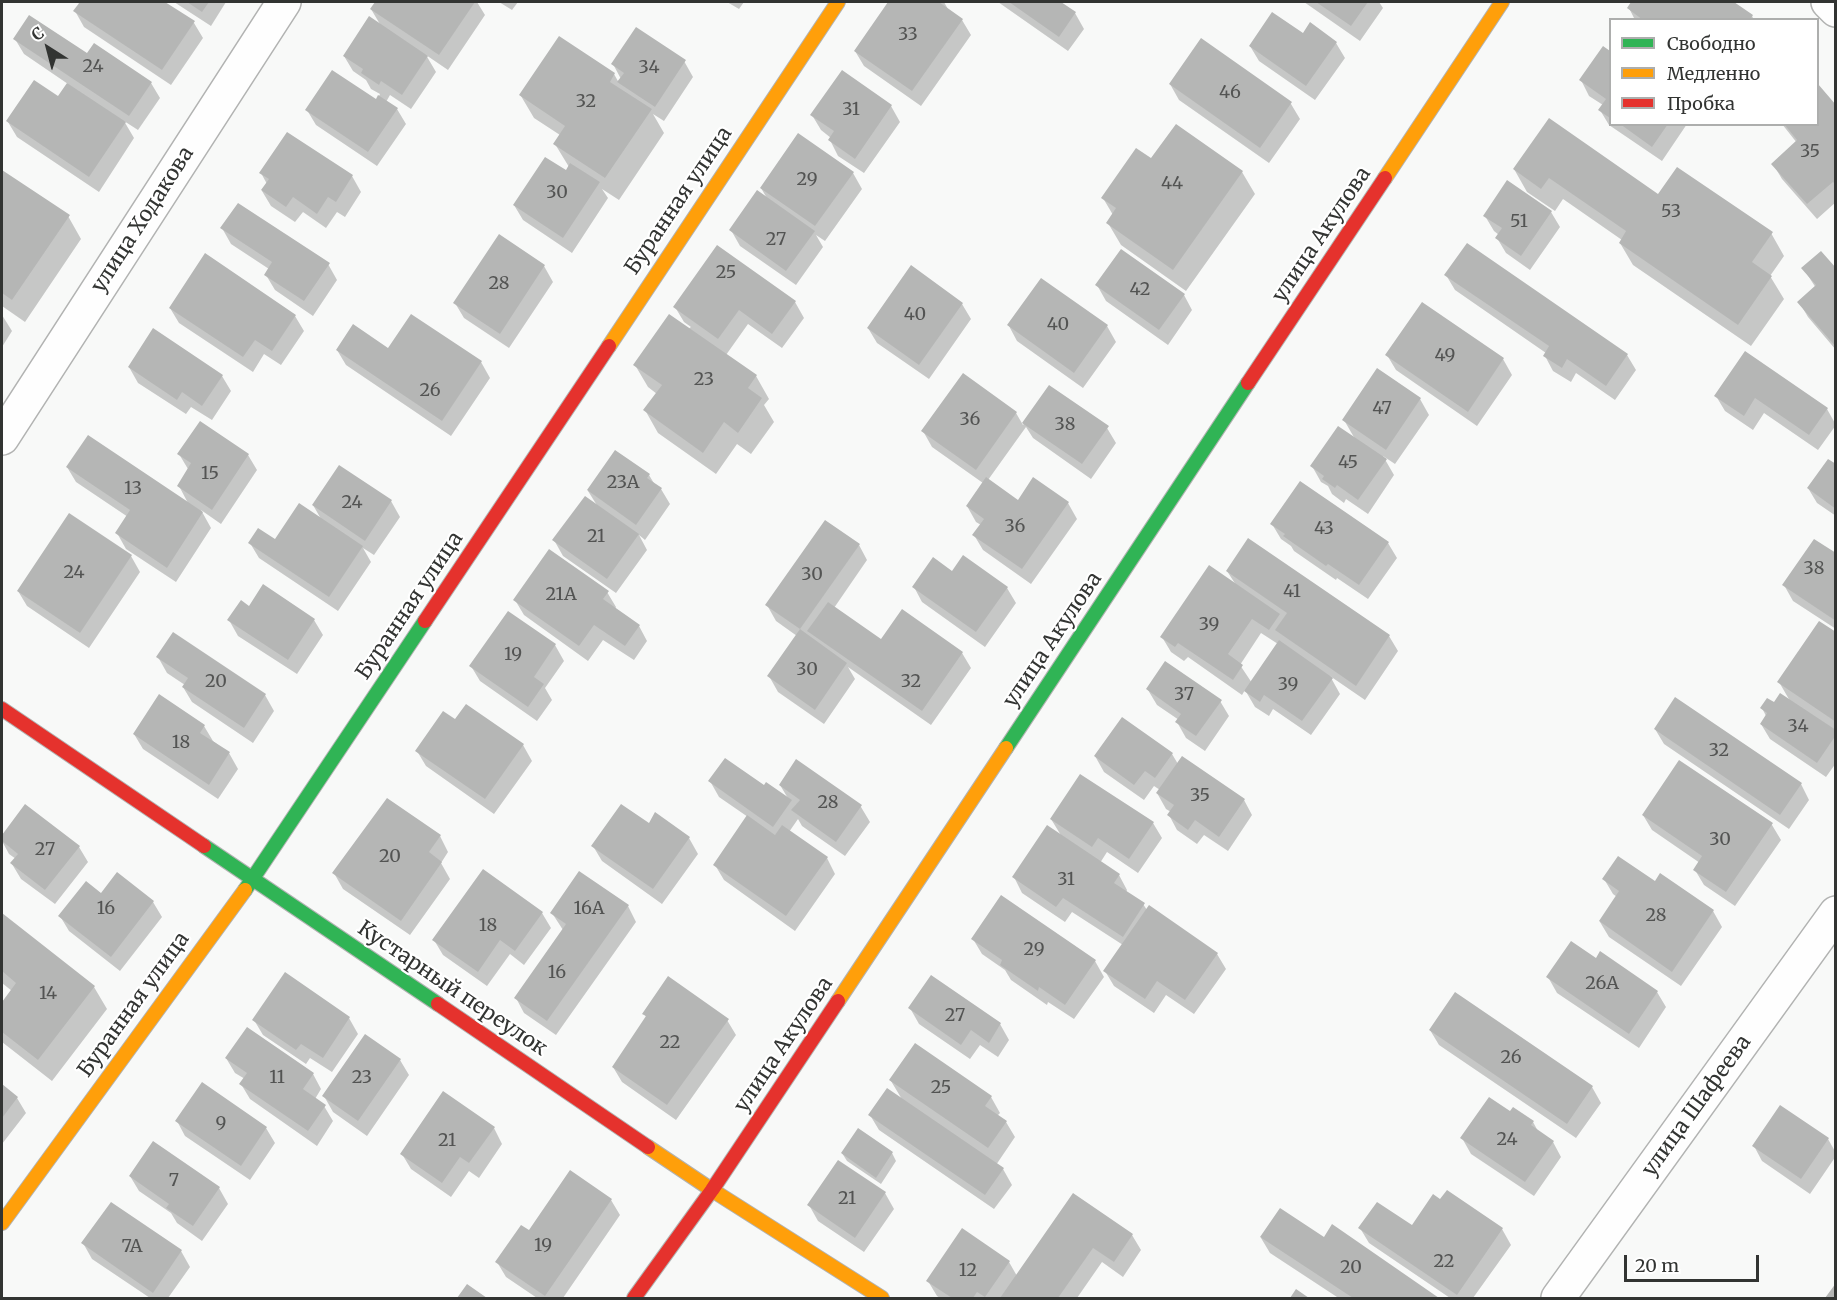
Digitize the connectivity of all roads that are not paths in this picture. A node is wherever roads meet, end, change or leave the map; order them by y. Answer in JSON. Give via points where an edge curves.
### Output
{"nodes":[{"id":1,"x":284,"y":2,"type":"edge"},
{"id":2,"x":838,"y":2,"type":"edge"},
{"id":3,"x":1502,"y":2,"type":"edge"},
{"id":4,"x":1828,"y":2,"type":"edge"},
{"id":5,"x":1836,"y":10,"type":"edge"},
{"id":6,"x":2,"y":438,"type":"edge"},
{"id":7,"x":2,"y":709,"type":"edge"},
{"id":8,"x":253,"y":879,"type":"junction"},
{"id":9,"x":1836,"y":912,"type":"edge"},
{"id":10,"x":712,"y":1190,"type":"junction"},
{"id":11,"x":2,"y":1223,"type":"edge"},
{"id":12,"x":634,"y":1299,"type":"edge"},
{"id":13,"x":882,"y":1299,"type":"edge"},
{"id":14,"x":1558,"y":1299,"type":"edge"}],
"edges":[{"from":1,"to":6,"type":"street","name":"улица Ходакова"},
{"from":2,"to":8,"type":"street","name":"Буранная улица"},
{"from":3,"to":10,"type":"street","name":"улица Акулова"},
{"from":4,"to":5,"type":"street"},
{"from":7,"to":8,"type":"street","name":"Кустарный переулок"},
{"from":8,"to":10,"type":"street","name":"Кустарный переулок"},
{"from":8,"to":11,"type":"street","name":"Буранная улица"},
{"from":9,"to":14,"type":"street","name":"улица Шафеева"},
{"from":10,"to":12,"type":"street","name":"улица Акулова"},
{"from":10,"to":13,"type":"street","name":"Кустарный переулок"}]}
